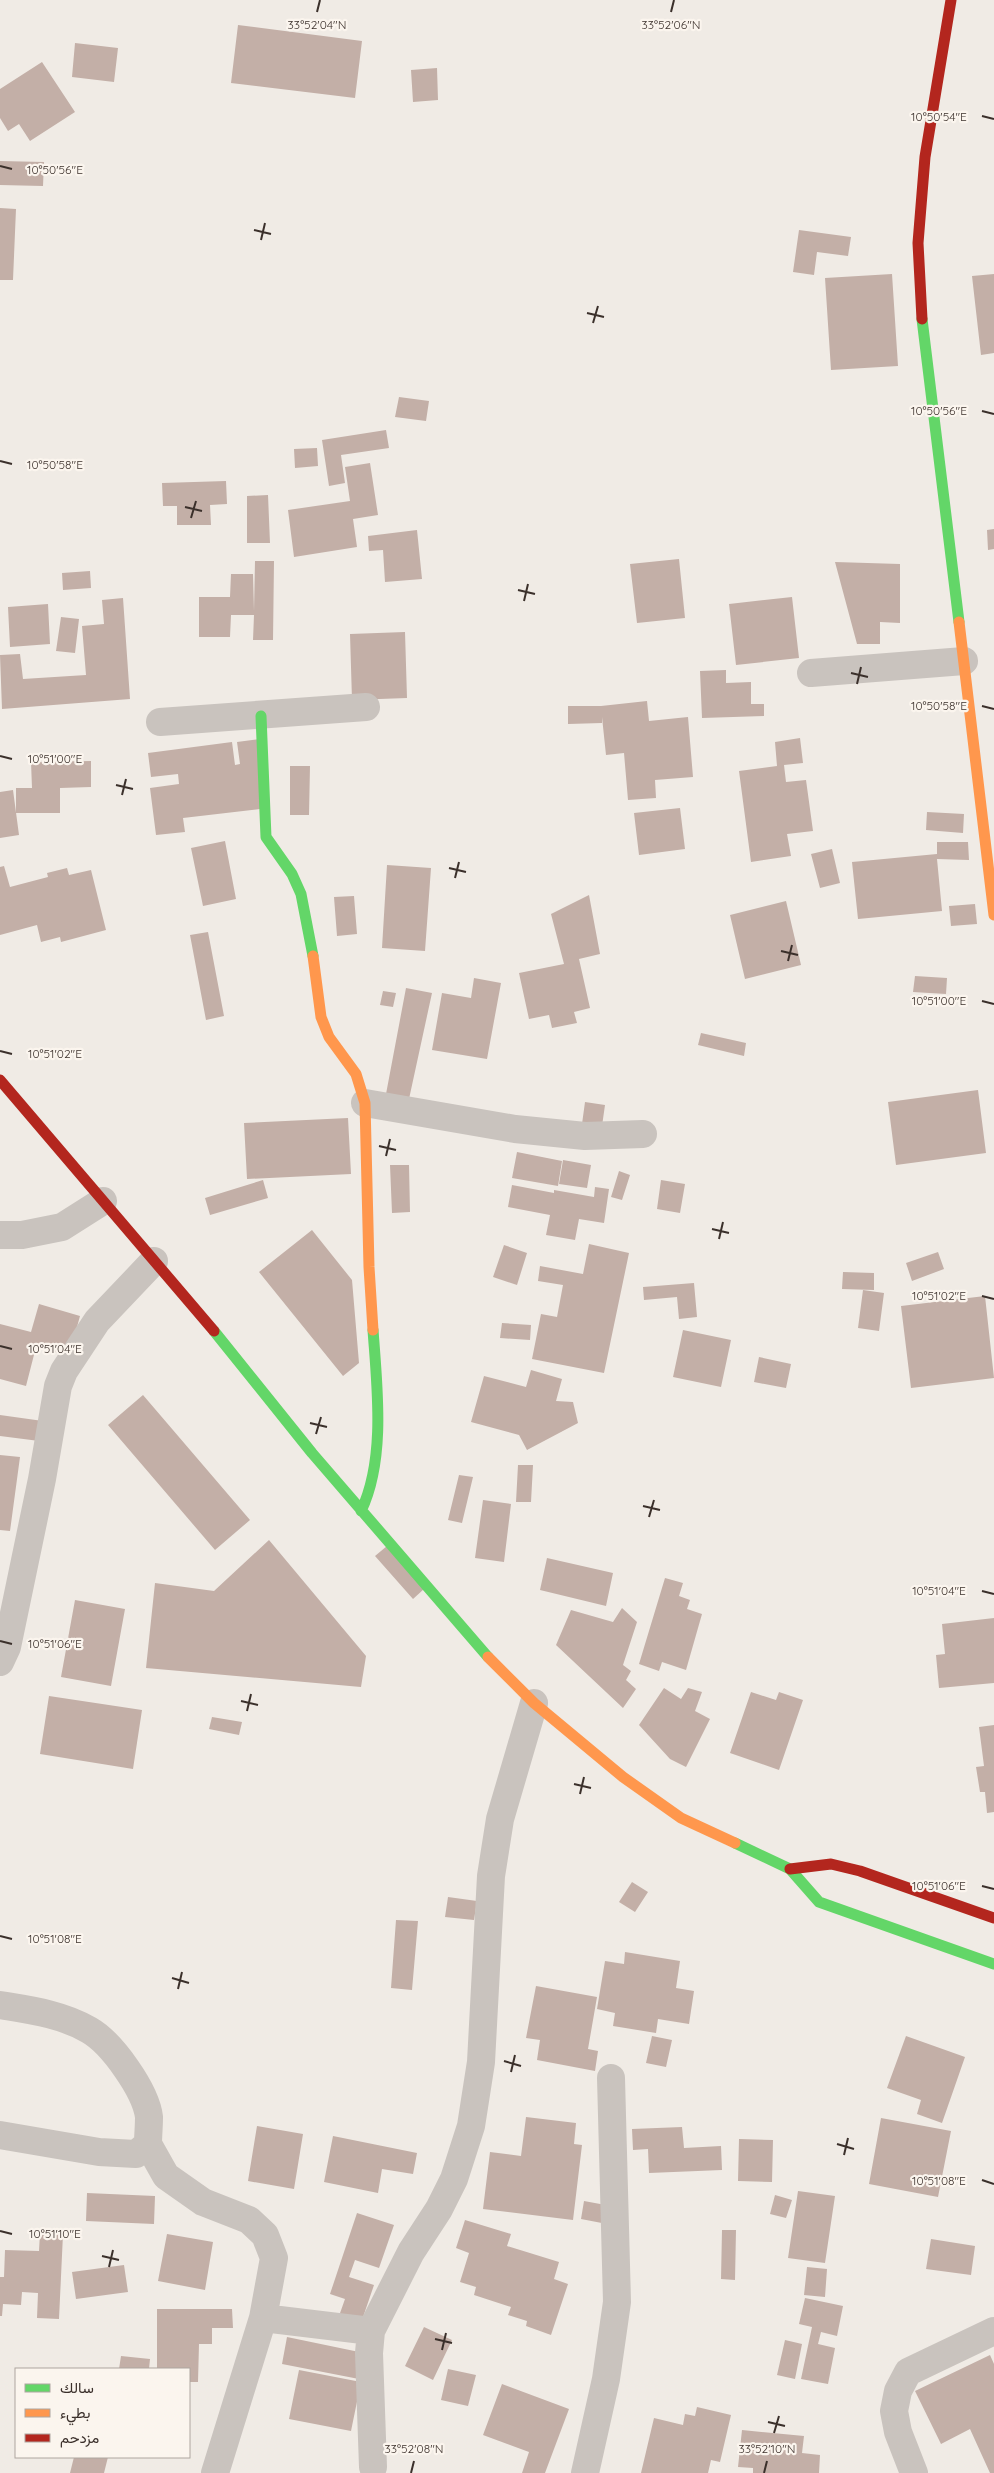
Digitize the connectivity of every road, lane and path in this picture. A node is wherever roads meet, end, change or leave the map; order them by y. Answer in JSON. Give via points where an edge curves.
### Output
{"nodes":[{"id":1,"x":951,"y":0,"type":"edge"},
{"id":2,"x":964,"y":661,"type":"junction"},
{"id":3,"x":811,"y":673,"type":"dead end"},
{"id":4,"x":366,"y":707,"type":"dead end"},
{"id":5,"x":261,"y":716,"type":"junction"},
{"id":6,"x":160,"y":722,"type":"dead end"},
{"id":7,"x":994,"y":915,"type":"edge"},
{"id":8,"x":0,"y":1080,"type":"edge"},
{"id":9,"x":365,"y":1103,"type":"junction"},
{"id":10,"x":643,"y":1134,"type":"dead end"},
{"id":11,"x":103,"y":1201,"type":"junction"},
{"id":12,"x":0,"y":1235,"type":"edge"},
{"id":13,"x":154,"y":1262,"type":"junction"},
{"id":14,"x":361,"y":1511,"type":"junction"},
{"id":15,"x":0,"y":1662,"type":"edge"},
{"id":16,"x":534,"y":1703,"type":"junction"},
{"id":17,"x":790,"y":1869,"type":"junction"},
{"id":18,"x":994,"y":1918,"type":"edge"},
{"id":19,"x":994,"y":1964,"type":"edge"},
{"id":20,"x":0,"y":2005,"type":"edge"},
{"id":21,"x":611,"y":2078,"type":"dead end"},
{"id":22,"x":0,"y":2135,"type":"edge"},
{"id":23,"x":148,"y":2144,"type":"junction"},
{"id":24,"x":263,"y":2318,"type":"junction"},
{"id":25,"x":371,"y":2331,"type":"junction"},
{"id":26,"x":994,"y":2332,"type":"edge"},
{"id":27,"x":373,"y":2466,"type":"dead end"},
{"id":28,"x":215,"y":2473,"type":"edge"},
{"id":29,"x":585,"y":2473,"type":"edge"},
{"id":30,"x":914,"y":2473,"type":"edge"}],
"edges":[{"from":1,"to":2,"type":"street","via":[[925,158],[918,243],[923,341]]},
{"from":2,"to":3,"type":"street"},
{"from":2,"to":7,"type":"street"},
{"from":4,"to":5,"type":"street"},
{"from":5,"to":6,"type":"street"},
{"from":5,"to":9,"type":"street","via":[[266,837],[292,874],[301,894],[322,1017],[329,1037],[356,1074]]},
{"from":8,"to":11,"type":"street"},
{"from":9,"to":10,"type":"street","via":[[515,1129],[585,1136]]},
{"from":9,"to":14,"type":"street","via":[[369,1267],[377,1380],[376,1453],[369,1494]]},
{"from":11,"to":12,"type":"street","via":[[62,1226],[22,1235]]},
{"from":11,"to":13,"type":"street"},
{"from":13,"to":14,"type":"street","via":[[218,1335]]},
{"from":13,"to":15,"type":"street","via":[[97,1321],[64,1371],[58,1386],[7,1647]]},
{"from":14,"to":16,"type":"street","via":[[496,1666]]},
{"from":16,"to":17,"type":"street","via":[[623,1777],[681,1818]]},
{"from":16,"to":25,"type":"street","via":[[500,1819],[490,1876],[481,2062],[471,2126],[454,2179],[411,2252]]},
{"from":17,"to":18,"type":"street","via":[[831,1864]]},
{"from":17,"to":19,"type":"street","via":[[819,1902]]},
{"from":20,"to":23,"type":"street","via":[[49,2014],[89,2030],[112,2050],[140,2089],[149,2116]]},
{"from":21,"to":29,"type":"street","via":[[617,2302],[606,2379]]},
{"from":22,"to":23,"type":"street","via":[[99,2152],[136,2154]]},
{"from":23,"to":24,"type":"street","via":[[166,2176],[203,2202],[250,2220],[265,2235],[274,2258]]},
{"from":24,"to":25,"type":"street"},
{"from":24,"to":28,"type":"street"},
{"from":25,"to":27,"type":"street"},
{"from":26,"to":30,"type":"street","via":[[908,2372],[898,2391],[894,2411],[898,2432]]}]}
